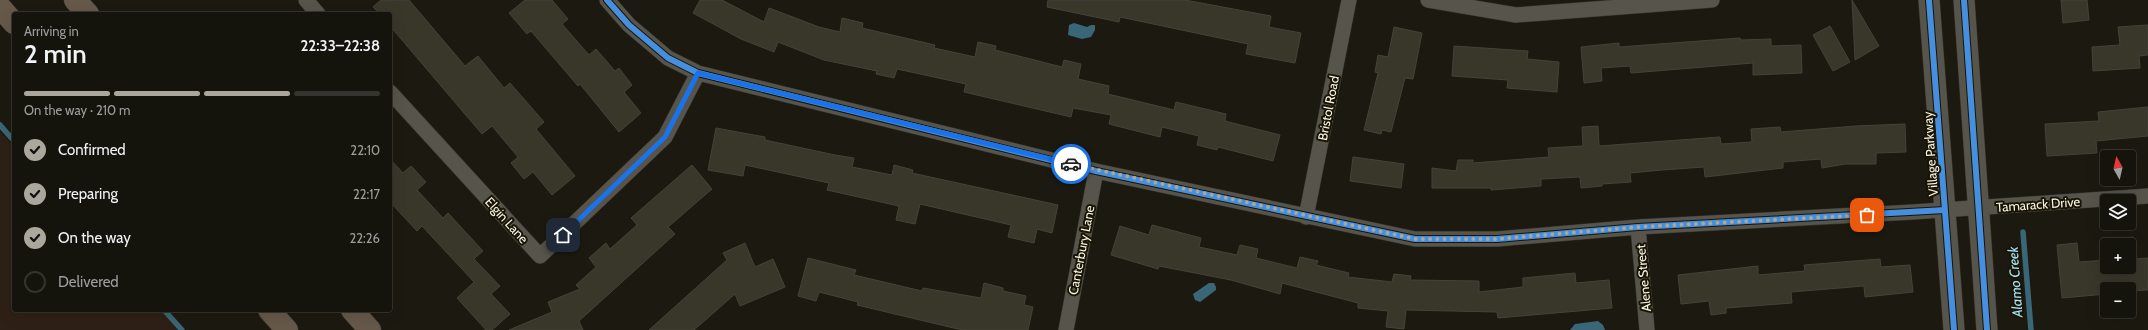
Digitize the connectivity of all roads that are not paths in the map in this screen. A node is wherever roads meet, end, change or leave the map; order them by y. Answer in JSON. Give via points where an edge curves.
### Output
{"nodes":[{"id":1,"x":75,"y":0,"type":"edge"},
{"id":2,"x":306,"y":0,"type":"edge"},
{"id":3,"x":607,"y":0,"type":"edge"},
{"id":4,"x":1349,"y":0,"type":"edge"},
{"id":5,"x":1428,"y":0,"type":"edge"},
{"id":6,"x":1712,"y":0,"type":"edge"},
{"id":7,"x":1929,"y":0,"type":"edge"},
{"id":8,"x":1964,"y":0,"type":"edge"},
{"id":9,"x":1576,"y":5,"type":"edge"},
{"id":10,"x":0,"y":8,"type":"edge"},
{"id":11,"x":86,"y":12,"type":"edge"},
{"id":12,"x":316,"y":12,"type":"edge"},
{"id":13,"x":12,"y":21,"type":"edge"},
{"id":14,"x":698,"y":73,"type":"junction"},
{"id":15,"x":392,"y":94,"type":"edge"},
{"id":16,"x":1096,"y":171,"type":"junction"},
{"id":17,"x":2148,"y":196,"type":"edge"},
{"id":18,"x":1980,"y":208,"type":"junction"},
{"id":19,"x":1945,"y":210,"type":"junction"},
{"id":20,"x":1306,"y":217,"type":"junction"},
{"id":21,"x":1638,"y":227,"type":"junction"},
{"id":22,"x":271,"y":312,"type":"edge"},
{"id":23,"x":354,"y":312,"type":"edge"},
{"id":24,"x":287,"y":330,"type":"edge"},
{"id":25,"x":370,"y":330,"type":"edge"},
{"id":26,"x":1066,"y":330,"type":"edge"},
{"id":27,"x":1647,"y":330,"type":"edge"},
{"id":28,"x":1954,"y":330,"type":"edge"},
{"id":29,"x":1987,"y":330,"type":"edge"}],
"edges":[{"from":1,"to":11,"type":"highway"},
{"from":2,"to":12,"type":"street"},
{"from":3,"to":14,"type":"street","name":"Tamarack Drive","via":[[629,25],[668,58]]},
{"from":4,"to":20,"type":"street","name":"Bristol Road"},
{"from":5,"to":9,"type":"street","via":[[1516,15]]},
{"from":6,"to":9,"type":"street"},
{"from":7,"to":19,"type":"street","name":"Village Parkway"},
{"from":8,"to":18,"type":"street"},
{"from":10,"to":13,"type":"highway"},
{"from":14,"to":15,"type":"street","name":"Elgin Lane","via":[[665,137],[540,256]]},
{"from":14,"to":16,"type":"street","name":"Tamarack Drive"},
{"from":16,"to":20,"type":"street","name":"Tamarack Drive"},
{"from":16,"to":26,"type":"street","name":"Canterbury Lane"},
{"from":17,"to":18,"type":"street","name":"Tamarack Drive"},
{"from":18,"to":19,"type":"street","name":"Tamarack Drive"},
{"from":18,"to":29,"type":"street"},
{"from":19,"to":21,"type":"street","name":"Tamarack Drive"},
{"from":19,"to":28,"type":"street","name":"Village Parkway"},
{"from":20,"to":21,"type":"street","name":"Tamarack Drive","via":[[1415,239],[1497,239]]},
{"from":21,"to":27,"type":"street","name":"Alene Street"},
{"from":22,"to":24,"type":"highway"},
{"from":23,"to":25,"type":"highway"}]}
